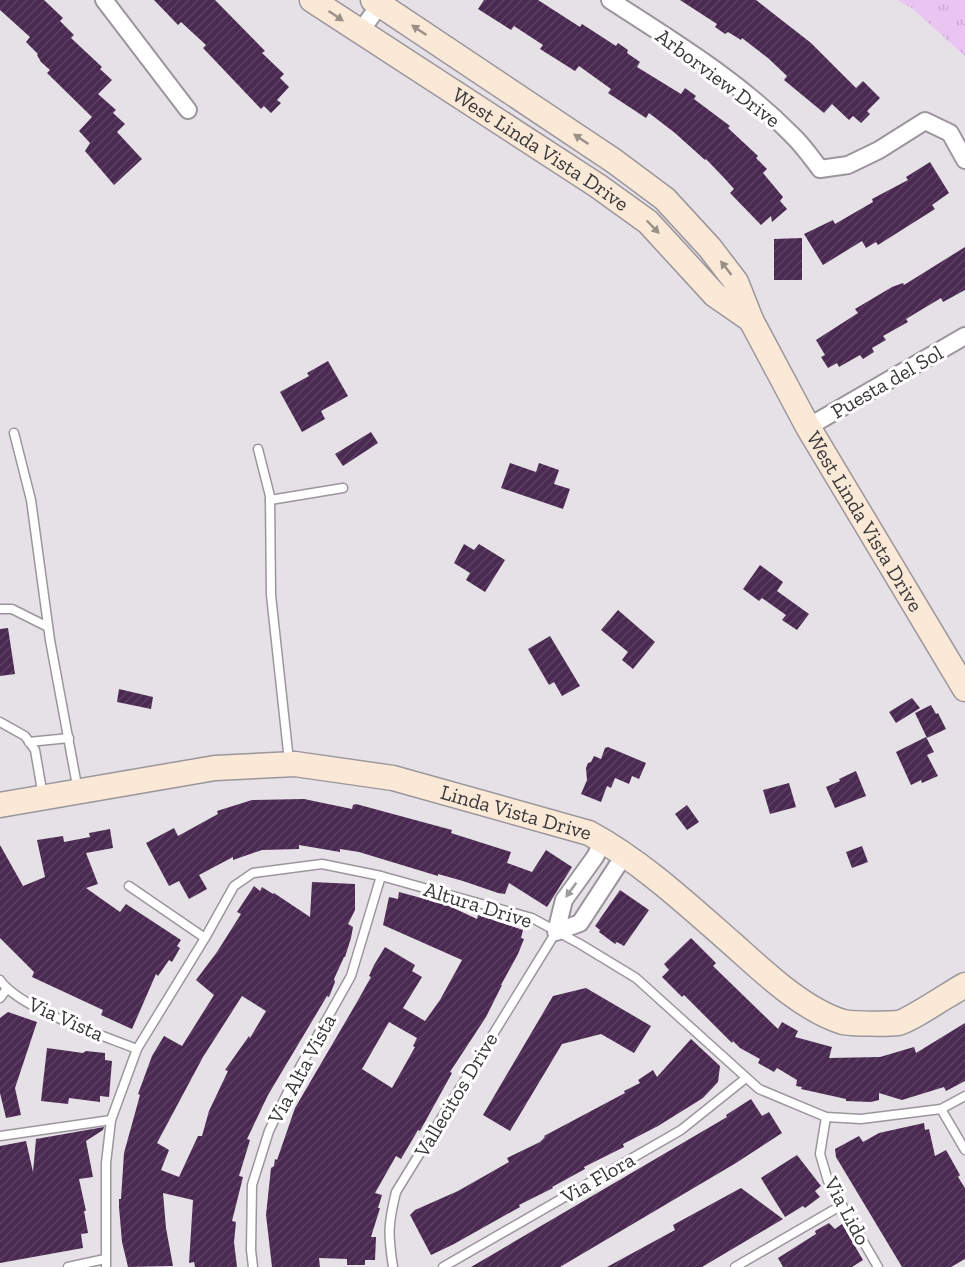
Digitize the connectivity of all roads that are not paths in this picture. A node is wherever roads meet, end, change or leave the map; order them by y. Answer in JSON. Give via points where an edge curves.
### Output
{"nodes":[{"id":1,"x":104,"y":0,"type":"edge"},
{"id":2,"x":312,"y":0,"type":"edge"},
{"id":3,"x":610,"y":0,"type":"edge"},
{"id":4,"x":379,"y":1,"type":"edge"},
{"id":5,"x":360,"y":32,"type":"junction"},
{"id":6,"x":188,"y":110,"type":"dead end"},
{"id":7,"x":965,"y":160,"type":"edge"},
{"id":8,"x":751,"y":320,"type":"junction"},
{"id":9,"x":965,"y":336,"type":"edge"},
{"id":10,"x":808,"y":427,"type":"junction"},
{"id":11,"x":14,"y":433,"type":"dead end"},
{"id":12,"x":258,"y":449,"type":"dead end"},
{"id":13,"x":343,"y":488,"type":"dead end"},
{"id":14,"x":270,"y":500,"type":"junction"},
{"id":15,"x":0,"y":609,"type":"edge"},
{"id":16,"x":48,"y":627,"type":"junction"},
{"id":17,"x":965,"y":689,"type":"edge"},
{"id":18,"x":0,"y":723,"type":"edge"},
{"id":19,"x":69,"y":738,"type":"junction"},
{"id":20,"x":29,"y":742,"type":"junction"},
{"id":21,"x":289,"y":765,"type":"junction"},
{"id":22,"x":78,"y":791,"type":"junction"},
{"id":23,"x":43,"y":797,"type":"junction"},
{"id":24,"x":0,"y":805,"type":"edge"},
{"id":25,"x":603,"y":841,"type":"junction"},
{"id":26,"x":625,"y":854,"type":"junction"},
{"id":27,"x":381,"y":876,"type":"junction"},
{"id":28,"x":129,"y":886,"type":"dead end"},
{"id":29,"x":556,"y":932,"type":"junction"},
{"id":30,"x":204,"y":938,"type":"junction"},
{"id":31,"x":0,"y":980,"type":"edge"},
{"id":32,"x":965,"y":985,"type":"edge"},
{"id":33,"x":6,"y":990,"type":"junction"},
{"id":34,"x":0,"y":998,"type":"edge"},
{"id":35,"x":136,"y":1049,"type":"junction"},
{"id":36,"x":746,"y":1078,"type":"junction"},
{"id":37,"x":965,"y":1096,"type":"edge"},
{"id":38,"x":941,"y":1109,"type":"junction"},
{"id":39,"x":826,"y":1117,"type":"junction"},
{"id":40,"x":111,"y":1120,"type":"junction"},
{"id":41,"x":0,"y":1136,"type":"edge"},
{"id":42,"x":965,"y":1150,"type":"edge"},
{"id":43,"x":842,"y":1205,"type":"junction"},
{"id":44,"x":105,"y":1263,"type":"edge"},
{"id":45,"x":68,"y":1267,"type":"edge"},
{"id":46,"x":253,"y":1267,"type":"edge"},
{"id":47,"x":393,"y":1267,"type":"edge"},
{"id":48,"x":443,"y":1267,"type":"edge"},
{"id":49,"x":735,"y":1267,"type":"edge"},
{"id":50,"x":878,"y":1267,"type":"edge"}],
"edges":[{"from":1,"to":6,"type":"street"},
{"from":2,"to":5,"type":"main road","name":"West Linda Vista Drive","one_way":true},
{"from":3,"to":7,"type":"street","name":"Arborview Drive","via":[[700,58],[742,91],[792,134],[820,169],[848,165],[925,121],[951,133]]},
{"from":4,"to":5,"type":"street"},
{"from":8,"to":4,"type":"main road","name":"West Linda Vista Drive","one_way":true,"via":[[736,282],[665,199]]},
{"from":5,"to":8,"type":"main road","name":"West Linda Vista Drive","one_way":true,"via":[[648,222],[715,295]]},
{"from":8,"to":10,"type":"main road","name":"West Linda Vista Drive"},
{"from":9,"to":10,"type":"street","name":"Puesta del Sol"},
{"from":10,"to":17,"type":"main road","name":"West Linda Vista Drive"},
{"from":11,"to":16,"type":"lane","via":[[31,500]]},
{"from":12,"to":14,"type":"lane"},
{"from":13,"to":14,"type":"lane"},
{"from":14,"to":21,"type":"lane","via":[[271,595]]},
{"from":15,"to":16,"type":"lane","via":[[12,609]]},
{"from":16,"to":19,"type":"lane"},
{"from":18,"to":20,"type":"lane","via":[[25,735]]},
{"from":19,"to":20,"type":"lane"},
{"from":19,"to":22,"type":"lane"},
{"from":20,"to":23,"type":"lane","via":[[35,750]]},
{"from":21,"to":22,"type":"main road","name":"Linda Vista Drive","via":[[215,768]]},
{"from":21,"to":25,"type":"main road","name":"Linda Vista Drive","via":[[393,778],[589,833]]},
{"from":22,"to":23,"type":"main road","name":"Linda Vista Drive"},
{"from":23,"to":24,"type":"main road","name":"Linda Vista Drive"},
{"from":25,"to":26,"type":"main road","name":"Linda Vista Drive"},
{"from":25,"to":29,"type":"street","name":"Vallecitos Drive","one_way":true,"via":[[564,900]]},
{"from":26,"to":29,"type":"street","via":[[579,923]]},
{"from":26,"to":32,"type":"main road","name":"Linda Vista Drive","via":[[781,986],[844,1023],[900,1023]]},
{"from":27,"to":29,"type":"lane","name":"Altura Drive","via":[[532,918]]},
{"from":27,"to":30,"type":"lane","name":"Altura Drive","via":[[322,864],[253,873],[234,886]]},
{"from":27,"to":46,"type":"lane","name":"Via Alta Vista","via":[[351,976],[269,1131],[252,1185]]},
{"from":28,"to":30,"type":"lane"},
{"from":29,"to":36,"type":"lane","name":"Altura Drive","via":[[636,978]]},
{"from":29,"to":47,"type":"lane","name":"Vallecitos Drive","via":[[396,1192],[388,1237]]},
{"from":30,"to":35,"type":"lane","name":"Altura Drive"},
{"from":31,"to":33,"type":"lane","name":"Via Vista"},
{"from":33,"to":34,"type":"lane"},
{"from":33,"to":35,"type":"lane","name":"Via Vista","via":[[29,1005]]},
{"from":35,"to":40,"type":"lane","name":"Altura Drive"},
{"from":36,"to":39,"type":"lane","name":"Altura Drive","via":[[759,1089]]},
{"from":36,"to":48,"type":"lane","name":"Via Flora","via":[[681,1130]]},
{"from":37,"to":38,"type":"lane","name":"Altura Drive"},
{"from":38,"to":39,"type":"lane","name":"Altura Drive","via":[[861,1119]]},
{"from":38,"to":42,"type":"lane"},
{"from":39,"to":43,"type":"lane","name":"Via Lido","via":[[820,1154],[828,1181]]},
{"from":40,"to":41,"type":"lane"},
{"from":40,"to":44,"type":"lane","name":"Altura Drive","via":[[106,1163]]},
{"from":43,"to":49,"type":"lane"},
{"from":43,"to":50,"type":"lane","name":"Via Lido"},
{"from":44,"to":45,"type":"lane"}]}
